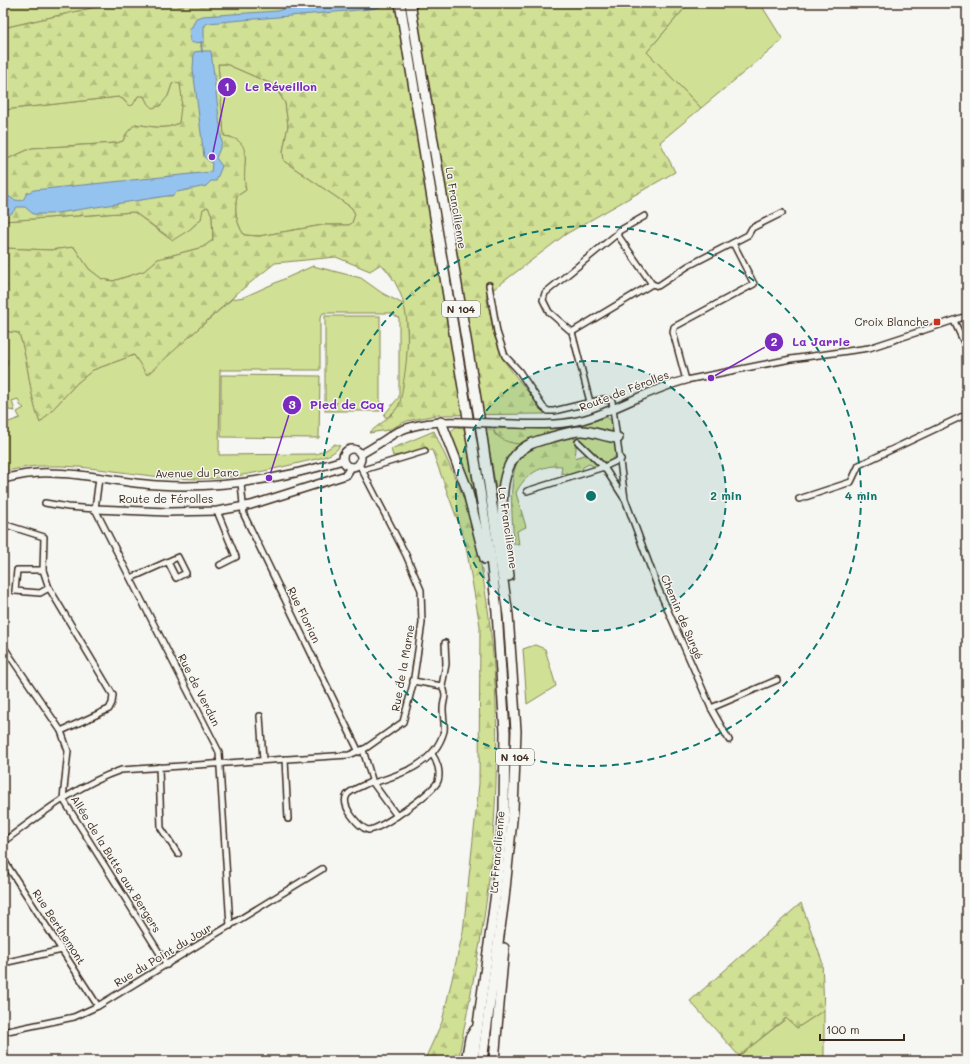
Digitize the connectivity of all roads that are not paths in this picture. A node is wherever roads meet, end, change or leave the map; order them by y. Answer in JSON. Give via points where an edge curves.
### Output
{"nodes":[{"id":1,"x":400,"y":3,"type":"edge"},
{"id":2,"x":410,"y":3,"type":"edge"},
{"id":3,"x":782,"y":213,"type":"dead end"},
{"id":4,"x":645,"y":216,"type":"dead end"},
{"id":5,"x":617,"y":234,"type":"junction"},
{"id":6,"x":733,"y":243,"type":"junction"},
{"id":7,"x":652,"y":284,"type":"junction"},
{"id":8,"x":489,"y":285,"type":"dead end"},
{"id":9,"x":967,"y":316,"type":"edge"},
{"id":10,"x":954,"y":321,"type":"junction"},
{"id":11,"x":572,"y":332,"type":"junction"},
{"id":12,"x":967,"y":349,"type":"edge"},
{"id":13,"x":686,"y":380,"type":"junction"},
{"id":14,"x":590,"y":402,"type":"junction"},
{"id":15,"x":614,"y":409,"type":"junction"},
{"id":16,"x":967,"y":414,"type":"edge"},
{"id":17,"x":440,"y":422,"type":"junction"},
{"id":18,"x":618,"y":438,"type":"junction"},
{"id":19,"x":578,"y":442,"type":"dead end"},
{"id":20,"x":425,"y":451,"type":"dead end"},
{"id":21,"x":361,"y":454,"type":"junction"},
{"id":22,"x":621,"y":458,"type":"junction"},
{"id":23,"x":343,"y":460,"type":"junction"},
{"id":24,"x":351,"y":467,"type":"junction"},
{"id":25,"x":361,"y":467,"type":"junction"},
{"id":26,"x":604,"y":467,"type":"junction"},
{"id":27,"x":3,"y":478,"type":"edge"},
{"id":28,"x":99,"y":478,"type":"junction"},
{"id":29,"x":241,"y":483,"type":"junction"},
{"id":30,"x":527,"y":491,"type":"dead end"},
{"id":31,"x":625,"y":499,"type":"junction"},
{"id":32,"x":799,"y":499,"type":"dead end"},
{"id":33,"x":45,"y":503,"type":"dead end"},
{"id":34,"x":244,"y":506,"type":"junction"},
{"id":35,"x":95,"y":509,"type":"junction"},
{"id":36,"x":217,"y":511,"type":"junction"},
{"id":37,"x":3,"y":524,"type":"edge"},
{"id":38,"x":168,"y":562,"type":"dead end"},
{"id":39,"x":220,"y":565,"type":"dead end"},
{"id":40,"x":43,"y":570,"type":"junction"},
{"id":41,"x":131,"y":578,"type":"junction"},
{"id":42,"x":48,"y":588,"type":"junction"},
{"id":43,"x":498,"y":612,"type":"junction"},
{"id":44,"x":508,"y":615,"type":"junction"},
{"id":45,"x":445,"y":643,"type":"dead end"},
{"id":46,"x":3,"y":646,"type":"edge"},
{"id":47,"x":777,"y":680,"type":"dead end"},
{"id":48,"x":413,"y":681,"type":"junction"},
{"id":49,"x":442,"y":686,"type":"junction"},
{"id":50,"x":711,"y":708,"type":"junction"},
{"id":51,"x":260,"y":716,"type":"dead end"},
{"id":52,"x":61,"y":731,"type":"junction"},
{"id":53,"x":729,"y":740,"type":"dead end"},
{"id":54,"x":361,"y":751,"type":"junction"},
{"id":55,"x":432,"y":754,"type":"junction"},
{"id":56,"x":284,"y":759,"type":"junction"},
{"id":57,"x":263,"y":760,"type":"junction"},
{"id":58,"x":220,"y":763,"type":"junction"},
{"id":59,"x":158,"y":767,"type":"junction"},
{"id":60,"x":372,"y":782,"type":"junction"},
{"id":61,"x":63,"y":799,"type":"junction"},
{"id":62,"x":397,"y":816,"type":"junction"},
{"id":63,"x":288,"y":819,"type":"dead end"},
{"id":64,"x":3,"y":842,"type":"edge"},
{"id":65,"x":178,"y":854,"type":"dead end"},
{"id":66,"x":3,"y":859,"type":"edge"},
{"id":67,"x":322,"y":868,"type":"dead end"},
{"id":68,"x":504,"y":899,"type":"junction"},
{"id":69,"x":230,"y":926,"type":"junction"},
{"id":70,"x":62,"y":950,"type":"junction"},
{"id":71,"x":3,"y":963,"type":"edge"},
{"id":72,"x":168,"y":965,"type":"junction"},
{"id":73,"x":98,"y":1006,"type":"junction"},
{"id":74,"x":478,"y":1026,"type":"junction"},
{"id":75,"x":3,"y":1032,"type":"edge"},
{"id":76,"x":466,"y":1061,"type":"edge"},
{"id":77,"x":473,"y":1061,"type":"edge"},
{"id":78,"x":482,"y":1061,"type":"edge"},
{"id":79,"x":494,"y":1061,"type":"edge"}],
"edges":[{"from":1,"to":43,"type":"highway","name":"La Francilienne","number":"N 104"},
{"from":2,"to":44,"type":"highway","name":"La Francilienne","number":"N 104","via":[[480,423]]},
{"from":3,"to":6,"type":"street","via":[[752,228],[748,235]]},
{"from":4,"to":5,"type":"street"},
{"from":5,"to":7,"type":"street"},
{"from":5,"to":11,"type":"street","via":[[545,293],[543,300],[549,312]]},
{"from":6,"to":7,"type":"street","via":[[688,266],[658,286]]},
{"from":6,"to":13,"type":"street","via":[[754,284],[674,327],[673,332]]},
{"from":7,"to":11,"type":"street"},
{"from":8,"to":14,"type":"street","via":[[497,332],[505,356],[519,371],[543,407],[548,411],[554,411]]},
{"from":9,"to":10,"type":"street","name":"Route de Férolles"},
{"from":10,"to":12,"type":"street"},
{"from":10,"to":13,"type":"street","name":"Route de Férolles","via":[[869,348],[791,359]]},
{"from":11,"to":14,"type":"street"},
{"from":13,"to":15,"type":"street","name":"Route de Férolles","via":[[651,391]]},
{"from":14,"to":15,"type":"street","via":[[610,400]]},
{"from":15,"to":17,"type":"street","name":"Route de Férolles","bridge":true,"via":[[590,418],[564,423],[537,425]]},
{"from":15,"to":18,"type":"street","name":"Chemin de Surgé"},
{"from":16,"to":32,"type":"street","via":[[859,465],[851,482]]},
{"from":17,"to":21,"type":"street","name":"Route de Férolles","via":[[396,433]]},
{"from":17,"to":43,"type":"highway","via":[[467,489],[484,550],[490,590]]},
{"from":18,"to":22,"type":"street","name":"Chemin de Surgé"},
{"from":18,"to":44,"type":"highway","via":[[584,431],[569,432],[530,444],[519,452],[511,463],[504,483],[503,506],[511,600]]},
{"from":19,"to":26,"type":"street","name":"Chemin de Surgé"},
{"from":20,"to":25,"type":"street"},
{"from":21,"to":23,"type":"street","via":[[358,450],[349,449],[343,454]]},
{"from":21,"to":25,"type":"street"},
{"from":22,"to":26,"type":"street"},
{"from":22,"to":31,"type":"street","name":"Chemin de Surgé"},
{"from":23,"to":24,"type":"street"},
{"from":23,"to":29,"type":"street","name":"Avenue du Parc"},
{"from":24,"to":25,"type":"street"},
{"from":24,"to":34,"type":"street","name":"Route de Férolles","via":[[346,475]]},
{"from":25,"to":48,"type":"street","name":"Rue de la Marne","via":[[422,590],[422,623]]},
{"from":26,"to":30,"type":"street"},
{"from":26,"to":31,"type":"street","name":"Chemin de Surgé"},
{"from":27,"to":28,"type":"street","name":"Avenue du Parc","via":[[52,473]]},
{"from":28,"to":29,"type":"street","name":"Avenue du Parc","via":[[156,485],[201,486]]},
{"from":28,"to":35,"type":"street"},
{"from":29,"to":34,"type":"street","name":"Rue Florian"},
{"from":31,"to":50,"type":"street","name":"Chemin de Surgé","via":[[658,588]]},
{"from":33,"to":35,"type":"street","name":"Route de Férolles"},
{"from":34,"to":36,"type":"street","name":"Route de Férolles"},
{"from":34,"to":54,"type":"street","name":"Rue Florian","via":[[244,514]]},
{"from":35,"to":36,"type":"street","name":"Route de Férolles"},
{"from":35,"to":41,"type":"street","name":"Rue de Verdun"},
{"from":36,"to":39,"type":"street","via":[[236,557]]},
{"from":37,"to":40,"type":"street","via":[[44,537]]},
{"from":38,"to":41,"type":"street"},
{"from":40,"to":42,"type":"street"},
{"from":40,"to":42,"type":"street","via":[[17,570],[15,591],[40,592]]},
{"from":41,"to":58,"type":"street","name":"Rue de Verdun","via":[[215,745]]},
{"from":42,"to":52,"type":"street","via":[[113,695],[109,709]]},
{"from":43,"to":74,"type":"highway","name":"La Francilienne","number":"N 104","via":[[505,732],[504,810]]},
{"from":44,"to":68,"type":"highway","name":"La Francilienne","number":"N 104","via":[[516,731]]},
{"from":45,"to":49,"type":"street","via":[[446,664]]},
{"from":46,"to":52,"type":"street","name":"Allée de la Butte aux Bergers"},
{"from":47,"to":50,"type":"street"},
{"from":48,"to":49,"type":"street"},
{"from":48,"to":54,"type":"street","name":"Rue de la Marne","via":[[403,722]]},
{"from":49,"to":55,"type":"street","via":[[446,694],[443,707],[444,730]]},
{"from":50,"to":53,"type":"street","name":"Chemin de Surgé"},
{"from":51,"to":57,"type":"street"},
{"from":52,"to":61,"type":"street","name":"Allée de la Butte aux Bergers","via":[[68,751]]},
{"from":54,"to":56,"type":"street","name":"Rue de la Marne","via":[[349,755]]},
{"from":54,"to":60,"type":"street","name":"Rue Florian"},
{"from":55,"to":60,"type":"street","via":[[404,774]]},
{"from":55,"to":62,"type":"street","via":[[438,762],[438,780],[430,793]]},
{"from":56,"to":57,"type":"street","name":"Rue de la Marne"},
{"from":56,"to":63,"type":"street"},
{"from":57,"to":58,"type":"street","name":"Rue de la Marne"},
{"from":58,"to":59,"type":"street","name":"Rue de la Marne"},
{"from":58,"to":69,"type":"street","name":"Rue de Verdun"},
{"from":59,"to":61,"type":"street","name":"Rue de la Marne","via":[[121,770],[105,775]]},
{"from":59,"to":65,"type":"street","via":[[161,828]]},
{"from":60,"to":62,"type":"street","name":"Rue Florian"},
{"from":60,"to":62,"type":"street","via":[[347,795],[346,805],[354,818],[365,829],[372,830]]},
{"from":61,"to":64,"type":"street","name":"Rue de la Marne"},
{"from":61,"to":72,"type":"street","name":"Allée de la Butte aux Bergers"},
{"from":66,"to":70,"type":"street","name":"Rue Berthemont"},
{"from":67,"to":69,"type":"street","name":"Rue du Point du Jour"},
{"from":68,"to":78,"type":"highway","name":"La Francilienne","number":"N 104"},
{"from":68,"to":79,"type":"highway","via":[[508,910]]},
{"from":69,"to":72,"type":"street","name":"Rue du Point du Jour"},
{"from":70,"to":71,"type":"street"},
{"from":70,"to":73,"type":"street","name":"Rue Berthemont"},
{"from":72,"to":73,"type":"street","name":"Rue du Point du Jour"},
{"from":73,"to":75,"type":"street","name":"Rue du Point du Jour","via":[[74,1017]]},
{"from":74,"to":76,"type":"highway","via":[[470,1038]]},
{"from":74,"to":77,"type":"highway","name":"La Francilienne","number":"N 104"}]}
